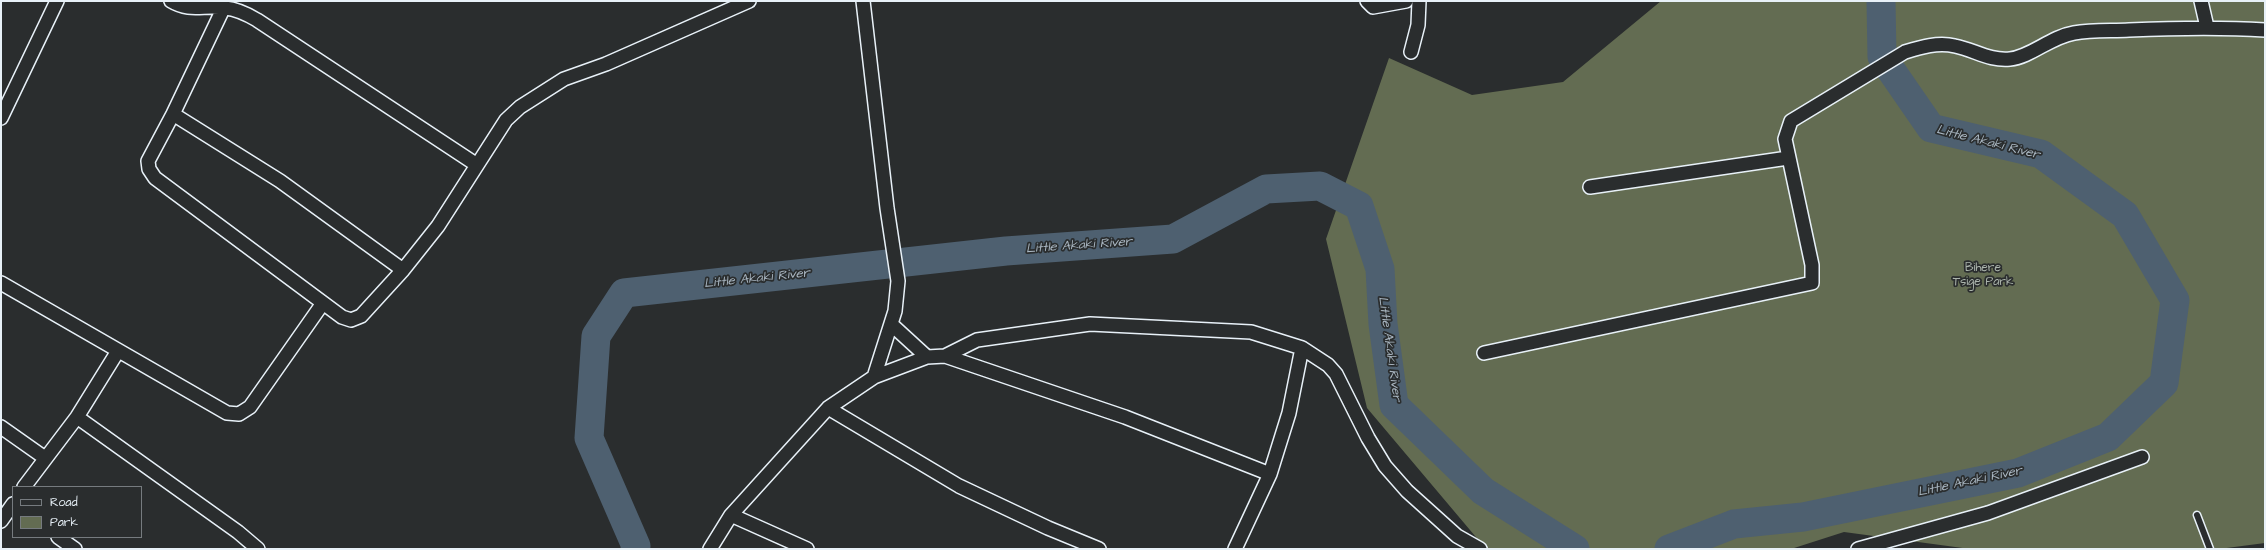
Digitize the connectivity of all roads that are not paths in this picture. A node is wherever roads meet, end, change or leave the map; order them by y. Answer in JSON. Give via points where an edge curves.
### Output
{"nodes":[{"id":1,"x":58,"y":1,"type":"edge"},
{"id":2,"x":171,"y":1,"type":"edge"},
{"id":3,"x":749,"y":1,"type":"edge"},
{"id":4,"x":863,"y":1,"type":"edge"},
{"id":5,"x":1367,"y":1,"type":"edge"},
{"id":6,"x":1406,"y":1,"type":"edge"},
{"id":7,"x":1419,"y":1,"type":"edge"},
{"id":8,"x":2201,"y":1,"type":"edge"},
{"id":9,"x":224,"y":7,"type":"junction"},
{"id":10,"x":2207,"y":26,"type":"junction"},
{"id":11,"x":2265,"y":30,"type":"edge"},
{"id":12,"x":1411,"y":52,"type":"dead end"},
{"id":13,"x":173,"y":114,"type":"junction"},
{"id":14,"x":1,"y":118,"type":"edge"},
{"id":15,"x":1788,"y":158,"type":"junction"},
{"id":16,"x":477,"y":165,"type":"junction"},
{"id":17,"x":1590,"y":187,"type":"dead end"},
{"id":18,"x":403,"y":270,"type":"junction"},
{"id":19,"x":1,"y":283,"type":"edge"},
{"id":20,"x":323,"y":303,"type":"junction"},
{"id":21,"x":891,"y":324,"type":"junction"},
{"id":22,"x":1302,"y":348,"type":"junction"},
{"id":23,"x":118,"y":351,"type":"junction"},
{"id":24,"x":1484,"y":353,"type":"dead end"},
{"id":25,"x":945,"y":356,"type":"junction"},
{"id":26,"x":927,"y":357,"type":"junction"},
{"id":27,"x":874,"y":377,"type":"junction"},
{"id":28,"x":828,"y":408,"type":"junction"},
{"id":29,"x":77,"y":417,"type":"junction"},
{"id":30,"x":1,"y":427,"type":"edge"},
{"id":31,"x":2142,"y":457,"type":"dead end"},
{"id":32,"x":45,"y":458,"type":"junction"},
{"id":33,"x":1270,"y":474,"type":"junction"},
{"id":34,"x":25,"y":486,"type":"edge"},
{"id":35,"x":12,"y":506,"type":"edge"},
{"id":36,"x":731,"y":515,"type":"junction"},
{"id":37,"x":2197,"y":515,"type":"dead end"},
{"id":38,"x":1,"y":521,"type":"edge"},
{"id":39,"x":59,"y":538,"type":"edge"},
{"id":40,"x":75,"y":549,"type":"edge"},
{"id":41,"x":258,"y":549,"type":"edge"},
{"id":42,"x":710,"y":549,"type":"edge"},
{"id":43,"x":807,"y":549,"type":"edge"},
{"id":44,"x":1099,"y":549,"type":"edge"},
{"id":45,"x":1235,"y":549,"type":"edge"},
{"id":46,"x":1480,"y":549,"type":"edge"},
{"id":47,"x":1858,"y":549,"type":"edge"},
{"id":48,"x":2210,"y":549,"type":"edge"}],
"edges":[{"from":1,"to":14,"type":"street"},
{"from":2,"to":9,"type":"street","via":[[190,9]]},
{"from":3,"to":16,"type":"street","via":[[606,64],[564,79],[520,106],[506,120]]},
{"from":4,"to":21,"type":"street","via":[[898,281]]},
{"from":5,"to":6,"type":"street","via":[[1373,7]]},
{"from":7,"to":12,"type":"street","via":[[1418,25]]},
{"from":8,"to":10,"type":"street"},
{"from":9,"to":13,"type":"street"},
{"from":9,"to":16,"type":"street","via":[[257,20]]},
{"from":10,"to":11,"type":"street"},
{"from":10,"to":15,"type":"street","via":[[2076,32],[2051,39],[2014,59],[1990,58],[1955,46],[1925,46],[1904,52],[1791,121],[1785,139]]},
{"from":13,"to":18,"type":"street","via":[[280,181]]},
{"from":13,"to":20,"type":"street","via":[[148,161],[149,169],[155,178]]},
{"from":15,"to":17,"type":"street"},
{"from":15,"to":24,"type":"street","via":[[1812,265],[1812,283]]},
{"from":16,"to":18,"type":"street","via":[[438,226]]},
{"from":18,"to":20,"type":"street","via":[[361,316],[351,320],[342,317]]},
{"from":19,"to":23,"type":"street"},
{"from":20,"to":23,"type":"street","via":[[250,408],[239,414],[227,413]]},
{"from":21,"to":26,"type":"street"},
{"from":21,"to":27,"type":"street"},
{"from":22,"to":25,"type":"street","via":[[1251,332],[1090,324],[977,340]]},
{"from":22,"to":33,"type":"street","via":[[1289,413]]},
{"from":22,"to":46,"type":"street","via":[[1328,365],[1336,374],[1368,438],[1385,466],[1407,492],[1457,536]]},
{"from":23,"to":29,"type":"street"},
{"from":25,"to":26,"type":"street"},
{"from":25,"to":33,"type":"street","via":[[1125,417]]},
{"from":26,"to":27,"type":"street"},
{"from":27,"to":28,"type":"street"},
{"from":28,"to":36,"type":"street"},
{"from":28,"to":44,"type":"street","via":[[959,486]]},
{"from":29,"to":32,"type":"street"},
{"from":29,"to":41,"type":"street"},
{"from":30,"to":32,"type":"street"},
{"from":31,"to":47,"type":"street","via":[[1988,513]]},
{"from":32,"to":34,"type":"street"},
{"from":33,"to":45,"type":"street"},
{"from":35,"to":38,"type":"street"},
{"from":36,"to":42,"type":"street"},
{"from":36,"to":43,"type":"street"},
{"from":37,"to":48,"type":"lane"},
{"from":39,"to":40,"type":"street"}]}
